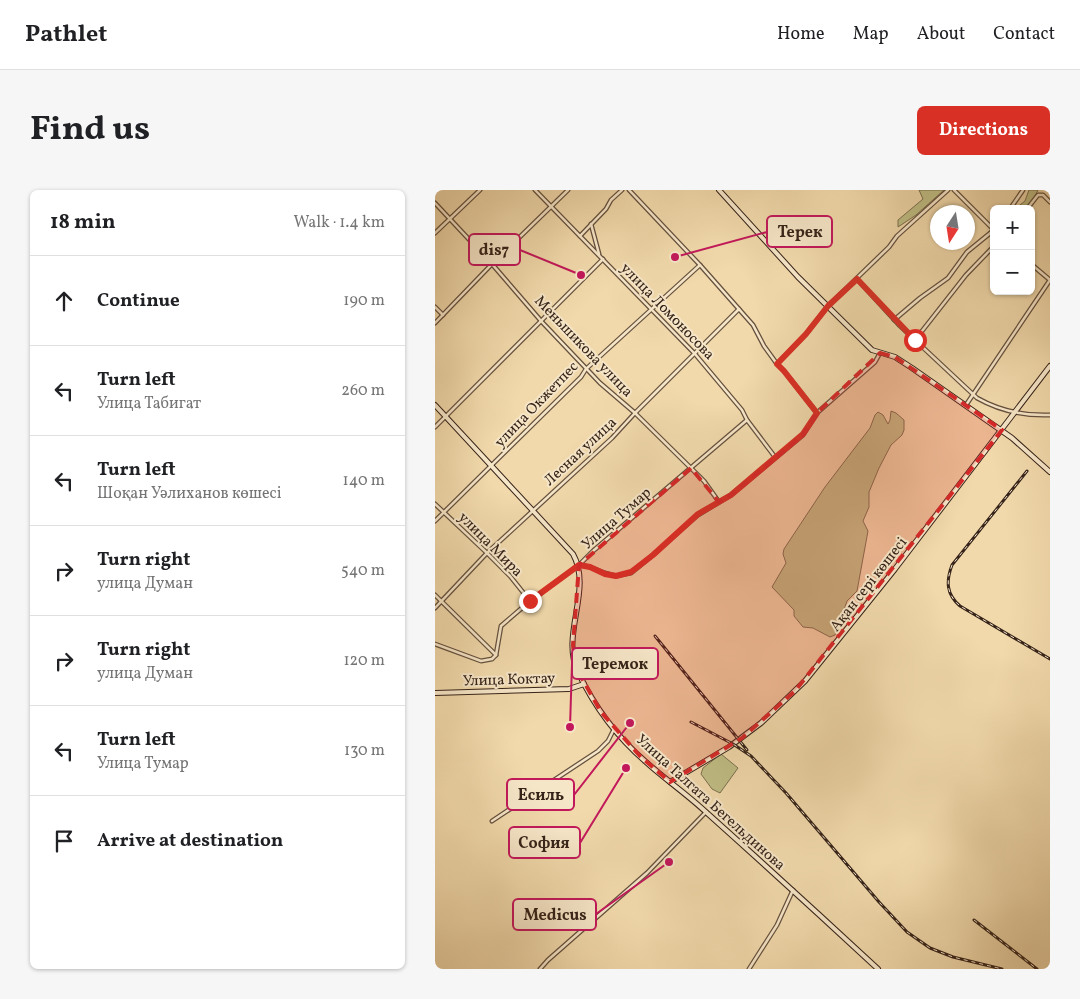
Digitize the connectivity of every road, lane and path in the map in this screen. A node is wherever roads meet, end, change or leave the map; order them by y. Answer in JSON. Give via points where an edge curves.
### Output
{"nodes":[{"id":1,"x":480,"y":190,"type":"edge"},
{"id":2,"x":535,"y":190,"type":"edge"},
{"id":3,"x":567,"y":190,"type":"edge"},
{"id":4,"x":623,"y":190,"type":"edge"},
{"id":5,"x":629,"y":190,"type":"edge"},
{"id":6,"x":719,"y":190,"type":"edge"},
{"id":7,"x":949,"y":190,"type":"edge"},
{"id":8,"x":954,"y":190,"type":"edge"},
{"id":9,"x":1023,"y":190,"type":"edge"},
{"id":10,"x":1050,"y":202,"type":"edge"},
{"id":11,"x":435,"y":203,"type":"edge"},
{"id":12,"x":1013,"y":205,"type":"edge"},
{"id":13,"x":1030,"y":205,"type":"edge"},
{"id":14,"x":551,"y":206,"type":"junction"},
{"id":15,"x":449,"y":219,"type":"junction"},
{"id":16,"x":591,"y":224,"type":"junction"},
{"id":17,"x":990,"y":226,"type":"edge"},
{"id":18,"x":435,"y":233,"type":"edge"},
{"id":19,"x":990,"y":233,"type":"edge"},
{"id":20,"x":580,"y":236,"type":"junction"},
{"id":21,"x":990,"y":250,"type":"edge"},
{"id":22,"x":599,"y":255,"type":"junction"},
{"id":23,"x":603,"y":259,"type":"junction"},
{"id":24,"x":491,"y":264,"type":"junction"},
{"id":25,"x":700,"y":266,"type":"junction"},
{"id":26,"x":1035,"y":267,"type":"edge"},
{"id":27,"x":857,"y":279,"type":"junction"},
{"id":28,"x":1050,"y":280,"type":"edge"},
{"id":29,"x":828,"y":306,"type":"junction"},
{"id":30,"x":435,"y":307,"type":"edge"},
{"id":31,"x":739,"y":309,"type":"junction"},
{"id":32,"x":651,"y":310,"type":"junction"},
{"id":33,"x":443,"y":315,"type":"junction"},
{"id":34,"x":894,"y":320,"type":"junction"},
{"id":35,"x":541,"y":322,"type":"junction"},
{"id":36,"x":435,"y":323,"type":"edge"},
{"id":37,"x":915,"y":340,"type":"junction"},
{"id":38,"x":880,"y":353,"type":"junction"},
{"id":39,"x":695,"y":354,"type":"junction"},
{"id":40,"x":777,"y":364,"type":"junction"},
{"id":41,"x":1050,"y":366,"type":"edge"},
{"id":42,"x":586,"y":369,"type":"junction"},
{"id":43,"x":973,"y":394,"type":"junction"},
{"id":44,"x":435,"y":405,"type":"edge"},
{"id":45,"x":965,"y":405,"type":"junction"},
{"id":46,"x":635,"y":413,"type":"junction"},
{"id":47,"x":817,"y":413,"type":"junction"},
{"id":48,"x":1015,"y":413,"type":"junction"},
{"id":49,"x":1050,"y":415,"type":"edge"},
{"id":50,"x":447,"y":416,"type":"junction"},
{"id":51,"x":747,"y":420,"type":"junction"},
{"id":52,"x":435,"y":427,"type":"edge"},
{"id":53,"x":1002,"y":430,"type":"junction"},
{"id":54,"x":775,"y":457,"type":"junction"},
{"id":55,"x":491,"y":466,"type":"junction"},
{"id":56,"x":691,"y":468,"type":"junction"},
{"id":57,"x":1050,"y":472,"type":"edge"},
{"id":58,"x":719,"y":502,"type":"junction"},
{"id":59,"x":435,"y":504,"type":"edge"},
{"id":60,"x":532,"y":510,"type":"junction"},
{"id":61,"x":443,"y":513,"type":"junction"},
{"id":62,"x":435,"y":521,"type":"edge"},
{"id":63,"x":487,"y":553,"type":"junction"},
{"id":64,"x":579,"y":565,"type":"junction"},
{"id":65,"x":435,"y":596,"type":"edge"},
{"id":66,"x":530,"y":601,"type":"junction"},
{"id":67,"x":441,"y":602,"type":"junction"},
{"id":68,"x":435,"y":608,"type":"edge"},
{"id":69,"x":435,"y":644,"type":"edge"},
{"id":70,"x":497,"y":655,"type":"junction"},
{"id":71,"x":584,"y":684,"type":"junction"},
{"id":72,"x":435,"y":693,"type":"edge"},
{"id":73,"x":614,"y":729,"type":"junction"},
{"id":74,"x":670,"y":782,"type":"junction"},
{"id":75,"x":706,"y":812,"type":"junction"},
{"id":76,"x":492,"y":821,"type":"dead end"},
{"id":77,"x":793,"y":890,"type":"junction"},
{"id":78,"x":540,"y":969,"type":"edge"},
{"id":79,"x":749,"y":969,"type":"edge"},
{"id":80,"x":879,"y":969,"type":"edge"}],
"edges":[{"from":1,"to":15,"type":"street"},
{"from":2,"to":14,"type":"street","name":"улица Ломоносова"},
{"from":3,"to":14,"type":"street"},
{"from":4,"to":16,"type":"street"},
{"from":5,"to":25,"type":"street"},
{"from":6,"to":29,"type":"street"},
{"from":7,"to":27,"type":"street","via":[[897,236]]},
{"from":8,"to":17,"type":"street"},
{"from":9,"to":12,"type":"street"},
{"from":10,"to":13,"type":"street","via":[[1043,195],[1038,195]]},
{"from":11,"to":15,"type":"street","name":"Меньшикова улица"},
{"from":14,"to":20,"type":"street","name":"улица Ломоносова"},
{"from":14,"to":24,"type":"street"},
{"from":15,"to":18,"type":"street"},
{"from":15,"to":24,"type":"street","name":"Меньшикова улица"},
{"from":16,"to":20,"type":"street"},
{"from":16,"to":22,"type":"street"},
{"from":19,"to":34,"type":"street","via":[[967,252],[948,278]]},
{"from":20,"to":22,"type":"street","name":"улица Ломоносова"},
{"from":21,"to":37,"type":"street","via":[[966,275]]},
{"from":22,"to":23,"type":"street","name":"улица Ломоносова"},
{"from":23,"to":32,"type":"street","name":"улица Ломоносова"},
{"from":23,"to":35,"type":"street"},
{"from":24,"to":33,"type":"street"},
{"from":24,"to":35,"type":"street","name":"Меньшикова улица"},
{"from":25,"to":31,"type":"street"},
{"from":25,"to":32,"type":"street","name":"улица Окжетпес"},
{"from":26,"to":28,"type":"street"},
{"from":27,"to":29,"type":"street"},
{"from":27,"to":34,"type":"street"},
{"from":28,"to":43,"type":"street"},
{"from":29,"to":38,"type":"street","via":[[872,350]]},
{"from":29,"to":40,"type":"street"},
{"from":30,"to":33,"type":"street"},
{"from":31,"to":39,"type":"street","name":"Лесная улица"},
{"from":31,"to":40,"type":"street"},
{"from":32,"to":39,"type":"street","name":"улица Ломоносова"},
{"from":32,"to":42,"type":"street","name":"улица Окжетпес"},
{"from":33,"to":36,"type":"street"},
{"from":34,"to":37,"type":"street"},
{"from":35,"to":42,"type":"street","name":"Меньшикова улица"},
{"from":35,"to":50,"type":"street"},
{"from":37,"to":43,"type":"street"},
{"from":38,"to":45,"type":"street","via":[[895,357]]},
{"from":38,"to":47,"type":"street","via":[[875,362]]},
{"from":39,"to":46,"type":"street","name":"Лесная улица"},
{"from":39,"to":51,"type":"street","name":"улица Ломоносова"},
{"from":40,"to":47,"type":"street"},
{"from":41,"to":48,"type":"street","name":"Ақан сері көшесі"},
{"from":42,"to":46,"type":"street","name":"Меньшикова улица"},
{"from":42,"to":55,"type":"street","name":"улица Окжетпес"},
{"from":43,"to":45,"type":"street"},
{"from":43,"to":48,"type":"street","via":[[991,406]]},
{"from":44,"to":50,"type":"street"},
{"from":45,"to":53,"type":"street"},
{"from":46,"to":56,"type":"street","name":"Меньшикова улица"},
{"from":46,"to":60,"type":"street","name":"Лесная улица","via":[[613,438]]},
{"from":47,"to":54,"type":"street","via":[[803,434]]},
{"from":48,"to":49,"type":"street"},
{"from":48,"to":53,"type":"street","name":"Ақан сері көшесі"},
{"from":50,"to":52,"type":"street"},
{"from":50,"to":55,"type":"street"},
{"from":51,"to":54,"type":"street","name":"улица Ломоносова"},
{"from":51,"to":56,"type":"street","name":"Улица Тумар"},
{"from":53,"to":57,"type":"street"},
{"from":53,"to":74,"type":"street","name":"Ақан сері көшесі","via":[[895,570],[795,691],[742,738]]},
{"from":54,"to":58,"type":"street"},
{"from":55,"to":60,"type":"street"},
{"from":55,"to":61,"type":"street","name":"улица Окжетпес"},
{"from":56,"to":58,"type":"street","name":"Меньшикова улица"},
{"from":56,"to":64,"type":"street","name":"Улица Тумар"},
{"from":58,"to":64,"type":"street","via":[[698,514],[631,572],[616,576]]},
{"from":59,"to":61,"type":"street","name":"улица Мира"},
{"from":60,"to":63,"type":"street","name":"Лесная улица"},
{"from":60,"to":64,"type":"street","via":[[573,554]]},
{"from":61,"to":62,"type":"street","name":"улица Окжетпес"},
{"from":61,"to":63,"type":"street","name":"улица Мира"},
{"from":63,"to":66,"type":"street","name":"улица Мира"},
{"from":63,"to":67,"type":"street","name":"Лесная улица"},
{"from":64,"to":66,"type":"street","name":"Улица Тумар"},
{"from":64,"to":71,"type":"street","name":"Улица Талгата Бегельдинова","via":[[573,659]]},
{"from":65,"to":67,"type":"street"},
{"from":66,"to":70,"type":"street","name":"Улица Тумар","via":[[501,626]]},
{"from":67,"to":68,"type":"street","name":"Лесная улица"},
{"from":67,"to":70,"type":"street"},
{"from":69,"to":70,"type":"street","via":[[481,660]]},
{"from":71,"to":72,"type":"street","name":"Улица Коктау","via":[[569,689]]},
{"from":71,"to":73,"type":"street","name":"Улица Талгата Бегельдинова"},
{"from":73,"to":74,"type":"street","name":"Улица Талгата Бегельдинова","via":[[645,762]]},
{"from":73,"to":76,"type":"street","via":[[598,751]]},
{"from":74,"to":75,"type":"street","name":"Улица Талгата Бегельдинова"},
{"from":75,"to":77,"type":"street","name":"Улица Талгата Бегельдинова"},
{"from":75,"to":78,"type":"street","via":[[647,873]]},
{"from":77,"to":79,"type":"street","via":[[777,925]]},
{"from":77,"to":80,"type":"street","name":"Улица Талгата Бегельдинова"}]}
